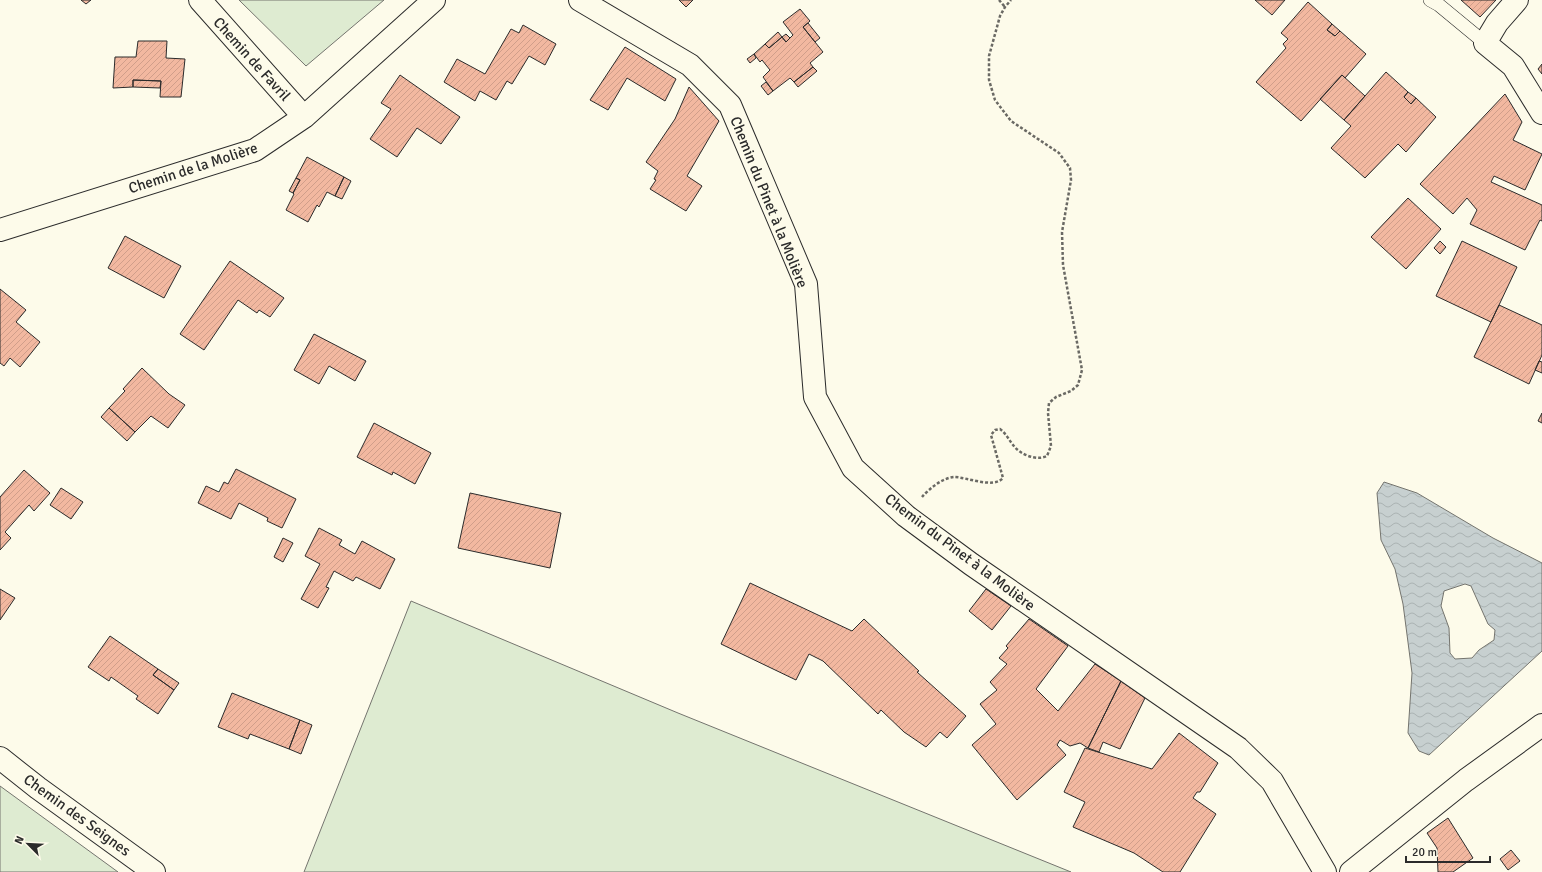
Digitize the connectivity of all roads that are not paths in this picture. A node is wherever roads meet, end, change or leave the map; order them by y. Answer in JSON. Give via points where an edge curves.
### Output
{"nodes":[{"id":1,"x":200,"y":0,"type":"edge"},
{"id":2,"x":434,"y":0,"type":"edge"},
{"id":3,"x":580,"y":0,"type":"edge"},
{"id":4,"x":1430,"y":0,"type":"edge"},
{"id":5,"x":1517,"y":0,"type":"edge"},
{"id":6,"x":1485,"y":43,"type":"junction"},
{"id":7,"x":1542,"y":113,"type":"edge"},
{"id":8,"x":304,"y":117,"type":"junction"},
{"id":9,"x":0,"y":230,"type":"edge"},
{"id":10,"x":1542,"y":725,"type":"edge"},
{"id":11,"x":0,"y":758,"type":"edge"},
{"id":12,"x":154,"y":872,"type":"edge"},
{"id":13,"x":1325,"y":872,"type":"edge"},
{"id":14,"x":1350,"y":872,"type":"edge"}],
"edges":[{"from":1,"to":8,"type":"street","name":"Chemin de Favril"},
{"from":2,"to":8,"type":"street","name":"Chemin de la Molière"},
{"from":3,"to":13,"type":"street","name":"Chemin du Pinet à la Molière","via":[[690,65],[730,105],[806,284],[815,397],[853,468],[906,516],[971,564],[1238,748],[1272,781]]},
{"from":4,"to":6,"type":"lane"},
{"from":5,"to":6,"type":"street","via":[[1497,22]]},
{"from":6,"to":7,"type":"street","via":[[1513,66]]},
{"from":8,"to":9,"type":"street","name":"Chemin de la Molière","via":[[255,150]]},
{"from":10,"to":14,"type":"street","via":[[1466,780]]},
{"from":11,"to":12,"type":"street","name":"Chemin des Seignes"}]}
